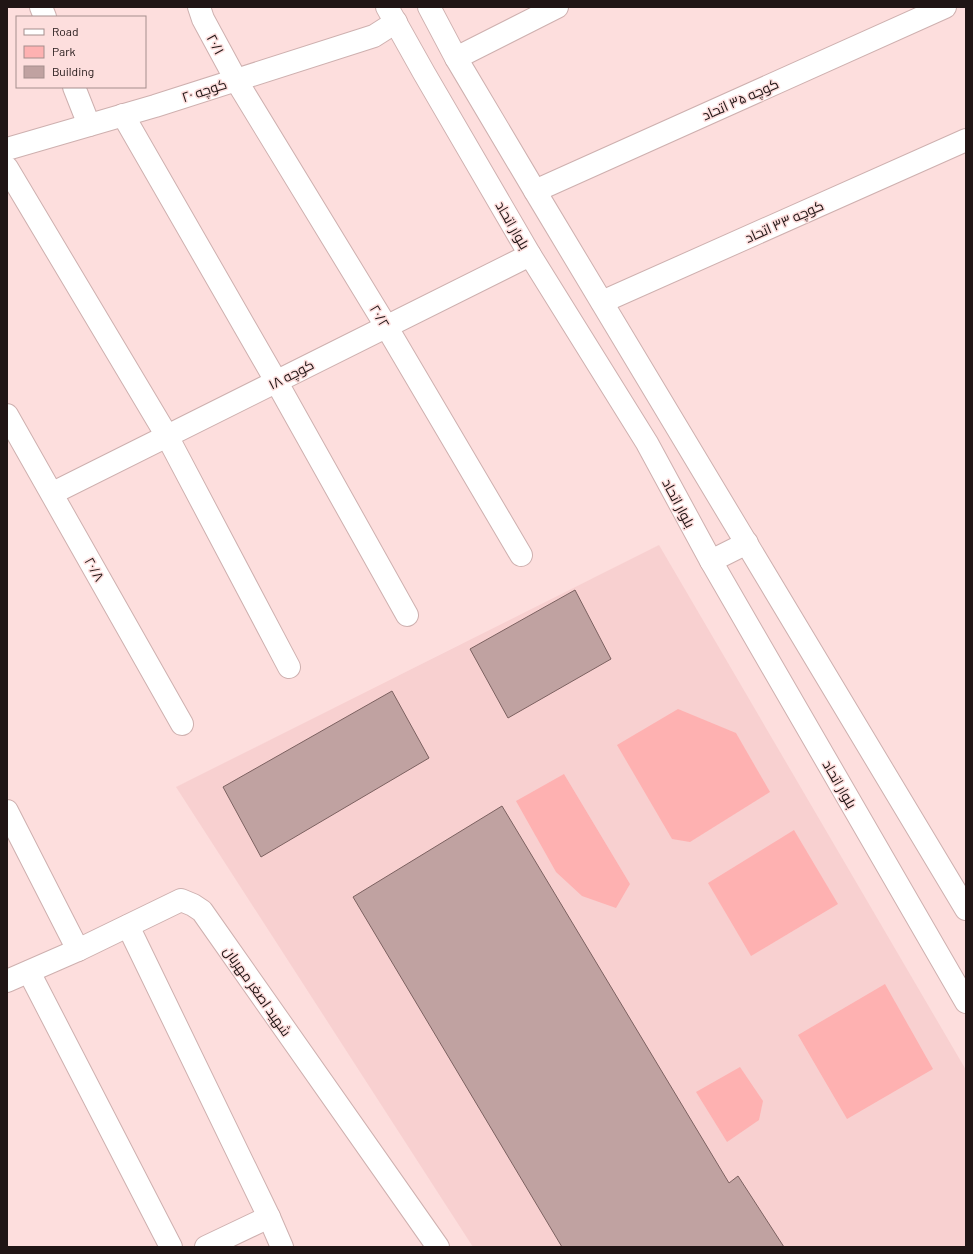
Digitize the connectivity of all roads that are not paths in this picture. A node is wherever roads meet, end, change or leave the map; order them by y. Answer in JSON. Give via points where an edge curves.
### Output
{"nodes":[{"id":1,"x":41,"y":7,"type":"edge"},
{"id":2,"x":198,"y":7,"type":"edge"},
{"id":3,"x":429,"y":7,"type":"edge"},
{"id":4,"x":556,"y":7,"type":"edge"},
{"id":5,"x":945,"y":7,"type":"edge"},
{"id":6,"x":392,"y":15,"type":"edge"},
{"id":7,"x":46,"y":16,"type":"edge"},
{"id":8,"x":456,"y":58,"type":"junction"},
{"id":9,"x":236,"y":80,"type":"junction"},
{"id":10,"x":74,"y":88,"type":"edge"},
{"id":11,"x":123,"y":115,"type":"junction"},
{"id":12,"x":89,"y":125,"type":"junction"},
{"id":13,"x":966,"y":140,"type":"edge"},
{"id":14,"x":7,"y":149,"type":"edge"},
{"id":15,"x":7,"y":168,"type":"edge"},
{"id":16,"x":534,"y":191,"type":"junction"},
{"id":17,"x":530,"y":255,"type":"junction"},
{"id":18,"x":602,"y":302,"type":"junction"},
{"id":19,"x":386,"y":326,"type":"junction"},
{"id":20,"x":276,"y":381,"type":"junction"},
{"id":21,"x":7,"y":415,"type":"edge"},
{"id":22,"x":167,"y":436,"type":"junction"},
{"id":23,"x":52,"y":493,"type":"junction"},
{"id":24,"x":747,"y":543,"type":"junction"},
{"id":25,"x":522,"y":555,"type":"dead end"},
{"id":26,"x":711,"y":561,"type":"junction"},
{"id":27,"x":407,"y":615,"type":"dead end"},
{"id":28,"x":289,"y":667,"type":"dead end"},
{"id":29,"x":182,"y":724,"type":"dead end"},
{"id":30,"x":7,"y":811,"type":"edge"},
{"id":31,"x":966,"y":909,"type":"edge"},
{"id":32,"x":128,"y":926,"type":"junction"},
{"id":33,"x":78,"y":950,"type":"junction"},
{"id":34,"x":28,"y":972,"type":"junction"},
{"id":35,"x":7,"y":981,"type":"edge"},
{"id":36,"x":966,"y":1002,"type":"edge"},
{"id":37,"x":269,"y":1217,"type":"junction"},
{"id":38,"x":171,"y":1247,"type":"edge"},
{"id":39,"x":206,"y":1247,"type":"edge"},
{"id":40,"x":282,"y":1247,"type":"edge"},
{"id":41,"x":438,"y":1247,"type":"edge"}],
"edges":[{"from":1,"to":7,"type":"street"},
{"from":2,"to":9,"type":"street","name":"۲۰/۱"},
{"from":3,"to":8,"type":"street"},
{"from":4,"to":8,"type":"street"},
{"from":5,"to":16,"type":"street","name":"کوچه ۳۵ اتحاد"},
{"from":6,"to":9,"type":"street","name":"کوچه ۲۰","via":[[374,36]]},
{"from":6,"to":17,"type":"street","name":"بلوار اتحاد"},
{"from":8,"to":16,"type":"street"},
{"from":9,"to":11,"type":"street","name":"کوچه ۲۰"},
{"from":9,"to":19,"type":"street","name":"۲۰/۲"},
{"from":10,"to":12,"type":"street"},
{"from":11,"to":12,"type":"street","name":"کوچه ۲۰"},
{"from":11,"to":20,"type":"street"},
{"from":12,"to":14,"type":"street","name":"کوچه ۲۰"},
{"from":13,"to":18,"type":"street","name":"کوچه ۳۳ اتحاد"},
{"from":15,"to":22,"type":"street"},
{"from":16,"to":18,"type":"street"},
{"from":17,"to":19,"type":"street","name":"کوچه ۱۸"},
{"from":17,"to":26,"type":"street","name":"بلوار اتحاد","via":[[647,443]]},
{"from":18,"to":24,"type":"street"},
{"from":19,"to":20,"type":"street","name":"کوچه ۱۸"},
{"from":19,"to":25,"type":"street","name":"۲۰/۲"},
{"from":20,"to":22,"type":"street","name":"کوچه ۱۸"},
{"from":20,"to":27,"type":"street"},
{"from":21,"to":23,"type":"street","name":"۲۰/۸"},
{"from":22,"to":23,"type":"street","name":"کوچه ۱۸"},
{"from":22,"to":28,"type":"street"},
{"from":23,"to":29,"type":"street","name":"۲۰/۸"},
{"from":24,"to":26,"type":"street"},
{"from":24,"to":31,"type":"street"},
{"from":26,"to":36,"type":"street","name":"بلوار اتحاد"},
{"from":30,"to":33,"type":"street"},
{"from":32,"to":33,"type":"street","name":"شهید اصغر مهربان"},
{"from":32,"to":37,"type":"street"},
{"from":32,"to":41,"type":"street","name":"شهید اصغر مهربان","via":[[181,900],[202,911]]},
{"from":33,"to":34,"type":"street","name":"شهید اصغر مهربان"},
{"from":34,"to":35,"type":"street","name":"شهید اصغر مهربان"},
{"from":34,"to":38,"type":"street"},
{"from":37,"to":39,"type":"street"},
{"from":37,"to":40,"type":"street"}]}
